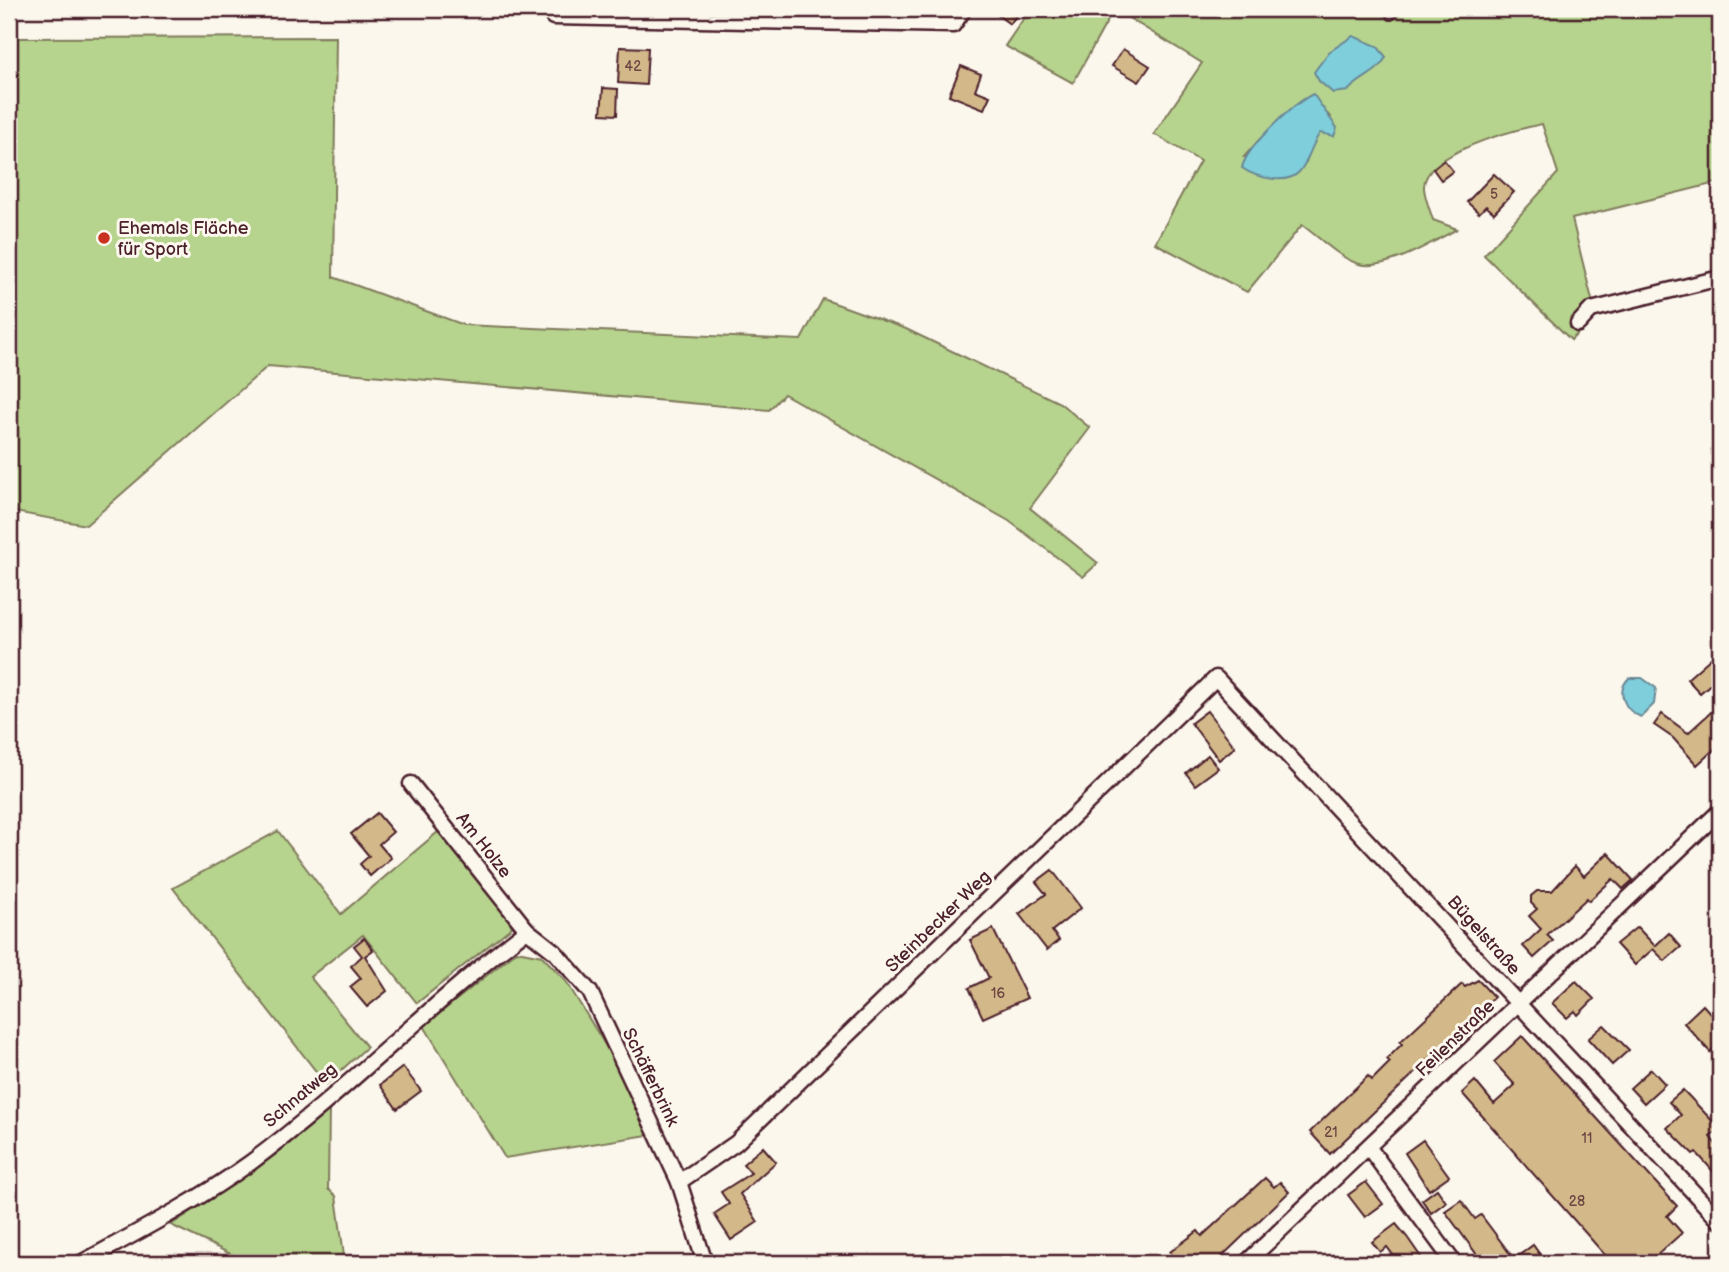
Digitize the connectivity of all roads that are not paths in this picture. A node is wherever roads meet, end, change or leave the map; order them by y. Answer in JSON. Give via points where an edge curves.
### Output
{"nodes":[{"id":1,"x":964,"y":9,"type":"edge"},
{"id":2,"x":554,"y":13,"type":"edge"},
{"id":3,"x":1720,"y":278,"type":"edge"},
{"id":4,"x":1578,"y":324,"type":"dead end"},
{"id":5,"x":1216,"y":678,"type":"joint"},
{"id":6,"x":411,"y":784,"type":"dead end"},
{"id":7,"x":1720,"y":811,"type":"edge"},
{"id":8,"x":527,"y":930,"type":"junction"},
{"id":9,"x":1520,"y":1003,"type":"junction"},
{"id":10,"x":1369,"y":1147,"type":"junction"},
{"id":11,"x":679,"y":1182,"type":"junction"},
{"id":12,"x":1720,"y":1221,"type":"edge"},
{"id":13,"x":81,"y":1263,"type":"edge"},
{"id":14,"x":705,"y":1263,"type":"edge"},
{"id":15,"x":1246,"y":1263,"type":"edge"},
{"id":16,"x":1454,"y":1263,"type":"edge"}],
"edges":[{"from":1,"to":2,"type":"street","via":[[953,25]]},
{"from":3,"to":4,"type":"street","via":[[1591,310]]},
{"from":5,"to":9,"type":"street","name":"Bügelstraße"},
{"from":5,"to":11,"type":"street","name":"Steinbecker Weg","via":[[736,1143]]},
{"from":6,"to":8,"type":"street","name":"Am Holze"},
{"from":7,"to":9,"type":"street","name":"Feilenstraße"},
{"from":8,"to":11,"type":"street","name":"Schäfferbrink","via":[[555,952],[590,992]]},
{"from":8,"to":13,"type":"street","name":"Schnatweg","via":[[250,1162],[172,1213]]},
{"from":9,"to":10,"type":"street","name":"Feilenstraße"},
{"from":9,"to":12,"type":"street","name":"Bügelstraße"},
{"from":10,"to":15,"type":"street","name":"Feilenstraße"},
{"from":10,"to":16,"type":"street"},
{"from":11,"to":14,"type":"street","name":"Schäfferbrink"}]}
